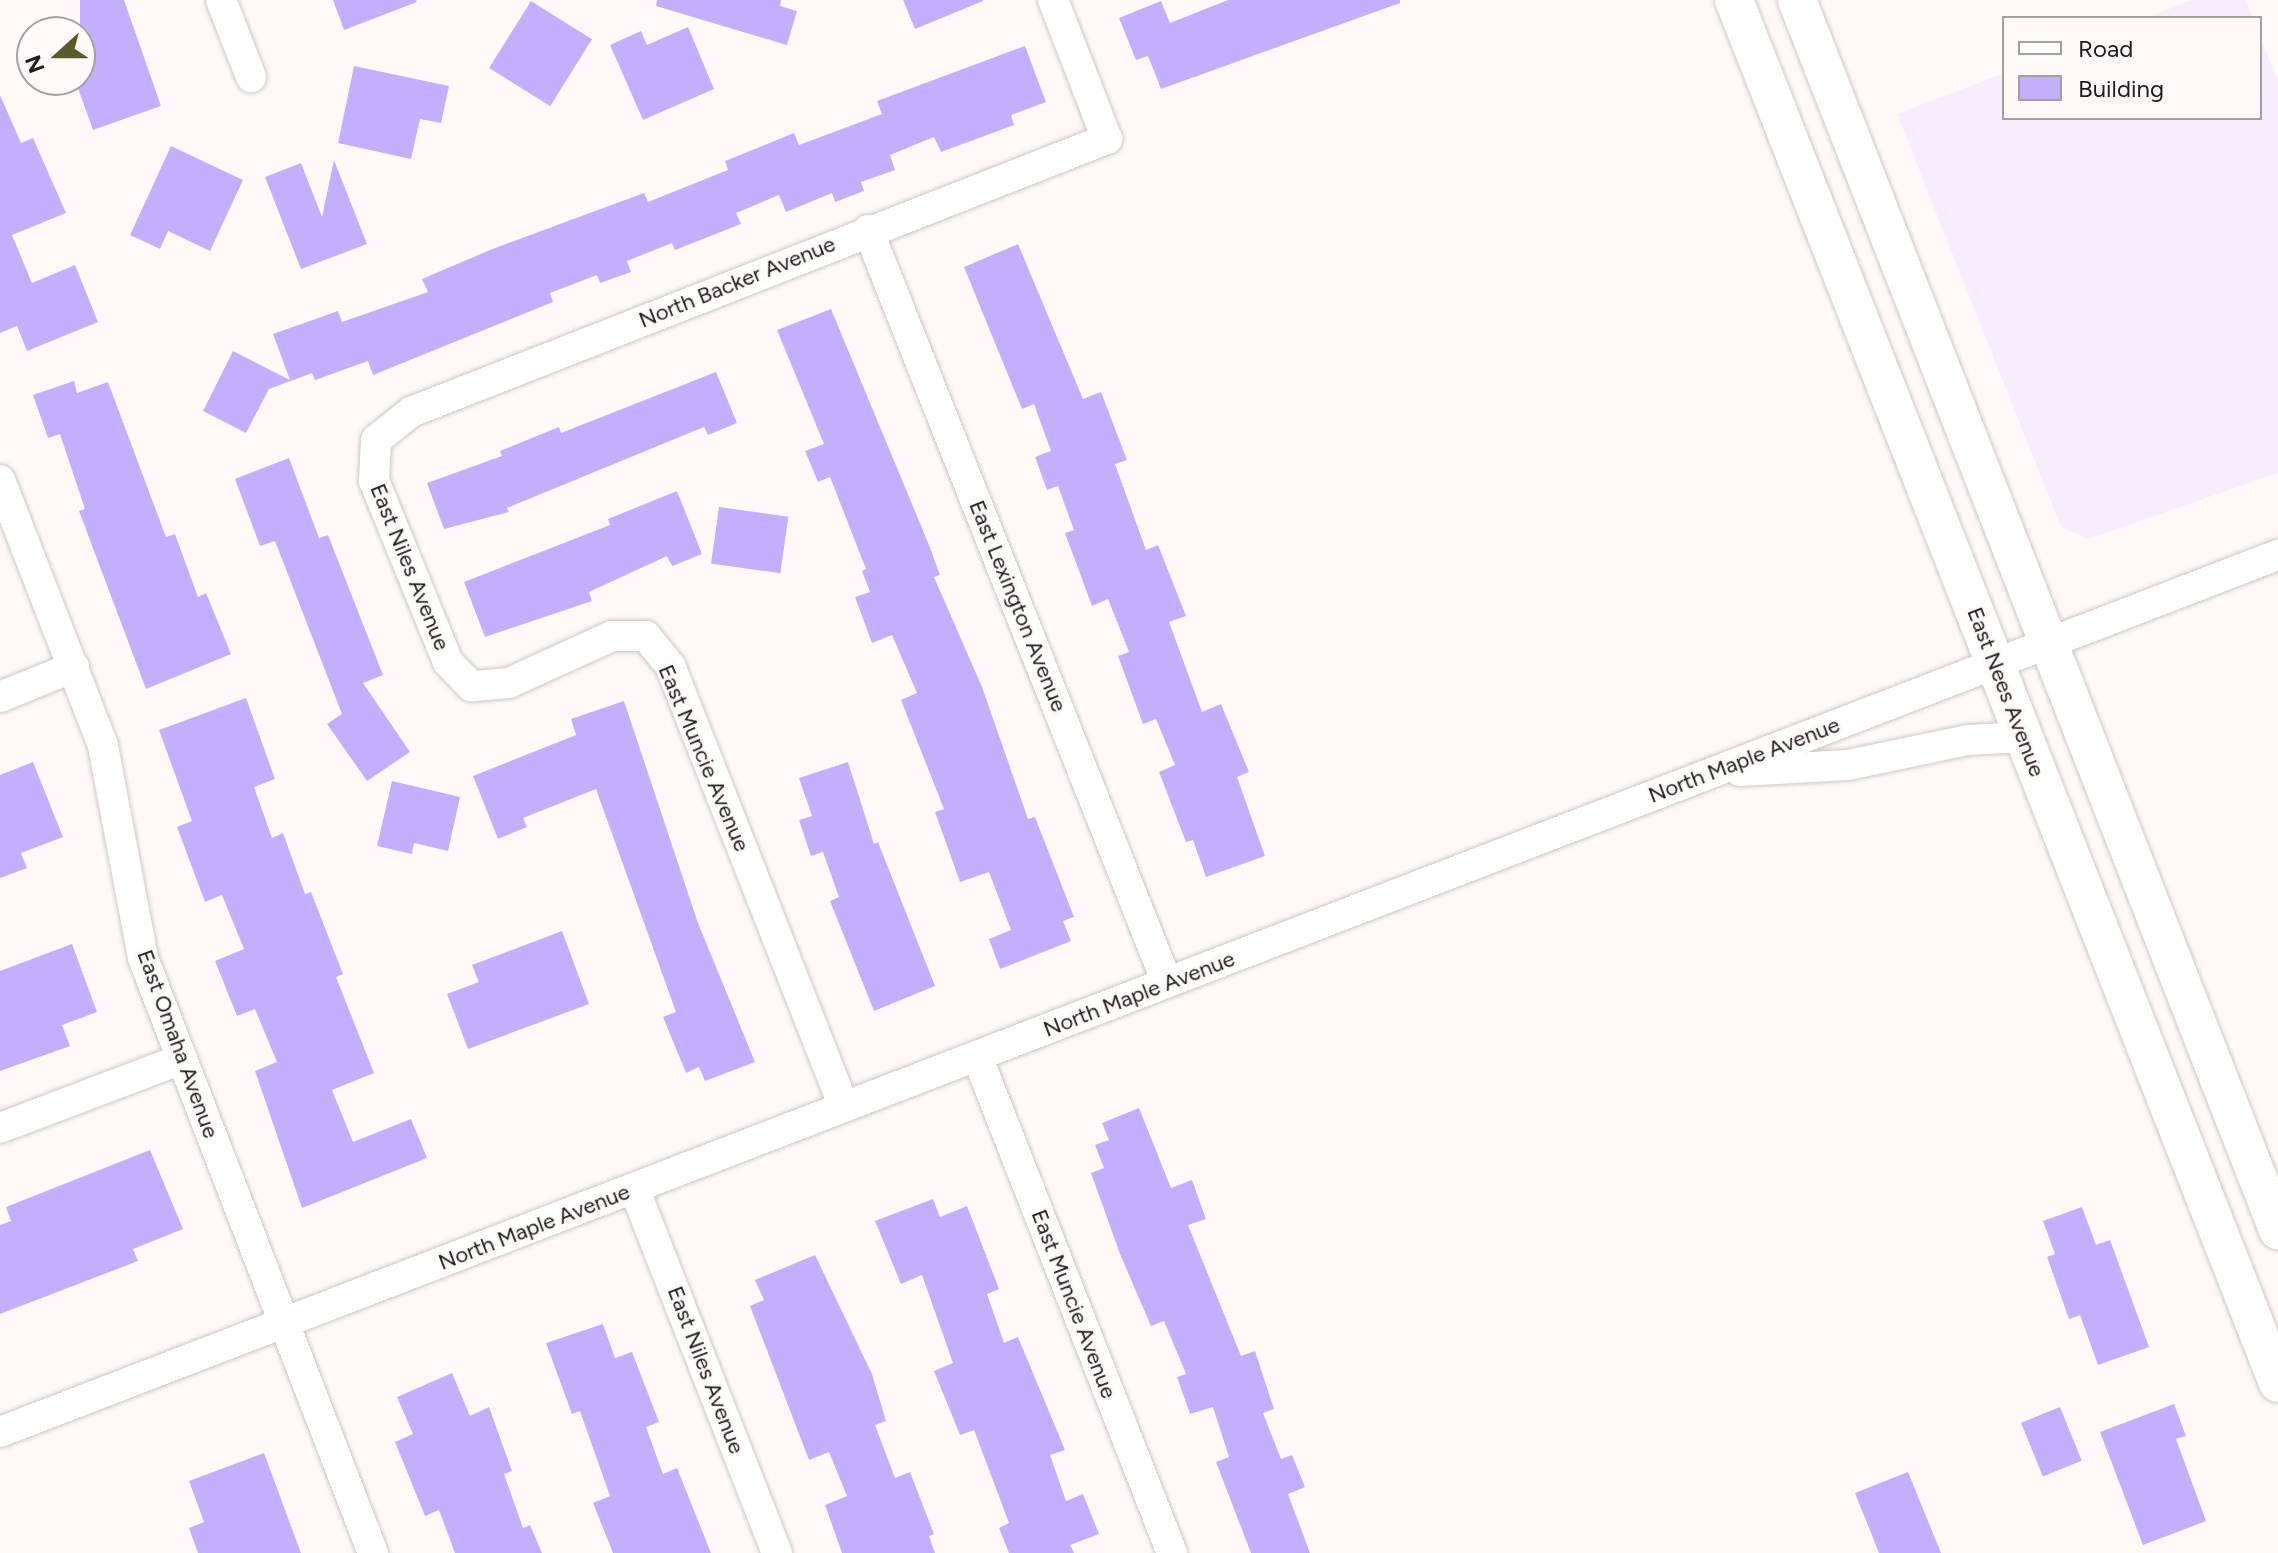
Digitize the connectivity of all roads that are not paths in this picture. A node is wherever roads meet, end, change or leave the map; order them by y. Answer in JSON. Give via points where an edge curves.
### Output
{"nodes":[{"id":1,"x":221,"y":0,"type":"edge"},
{"id":2,"x":1053,"y":0,"type":"edge"},
{"id":3,"x":1734,"y":0,"type":"edge"},
{"id":4,"x":1797,"y":0,"type":"edge"},
{"id":5,"x":251,"y":77,"type":"dead end"},
{"id":6,"x":868,"y":230,"type":"junction"},
{"id":7,"x":376,"y":440,"type":"joint"},
{"id":8,"x":0,"y":480,"type":"edge"},
{"id":9,"x":2278,"y":555,"type":"edge"},
{"id":10,"x":646,"y":636,"type":"joint"},
{"id":11,"x":2047,"y":644,"type":"junction"},
{"id":12,"x":1995,"y":663,"type":"junction"},
{"id":13,"x":74,"y":667,"type":"junction"},
{"id":14,"x":0,"y":697,"type":"edge"},
{"id":15,"x":2024,"y":737,"type":"junction"},
{"id":16,"x":1710,"y":773,"type":"junction"},
{"id":17,"x":1167,"y":983,"type":"junction"},
{"id":18,"x":977,"y":1056,"type":"junction"},
{"id":19,"x":182,"y":1059,"type":"junction"},
{"id":20,"x":844,"y":1107,"type":"junction"},
{"id":21,"x":0,"y":1128,"type":"edge"},
{"id":22,"x":634,"y":1188,"type":"junction"},
{"id":23,"x":2203,"y":1197,"type":"junction"},
{"id":24,"x":2278,"y":1230,"type":"edge"},
{"id":25,"x":2278,"y":1312,"type":"edge"},
{"id":26,"x":284,"y":1323,"type":"junction"},
{"id":27,"x":2278,"y":1383,"type":"edge"},
{"id":28,"x":0,"y":1432,"type":"edge"},
{"id":29,"x":373,"y":1553,"type":"edge"},
{"id":30,"x":777,"y":1553,"type":"edge"},
{"id":31,"x":1172,"y":1553,"type":"edge"}],
"edges":[{"from":1,"to":5,"type":"street"},
{"from":2,"to":6,"type":"street","name":"North Backer Avenue","via":[[1107,139]]},
{"from":3,"to":12,"type":"main road","name":"East Nees Avenue"},
{"from":4,"to":11,"type":"main road"},
{"from":6,"to":7,"type":"street","name":"North Backer Avenue","via":[[411,412]]},
{"from":6,"to":17,"type":"street","name":"East Lexington Avenue"},
{"from":7,"to":10,"type":"street","name":"East Niles Avenue","via":[[374,481],[448,662],[471,686],[509,683],[612,636]]},
{"from":8,"to":13,"type":"street","name":"East Omaha Avenue"},
{"from":9,"to":11,"type":"street","name":"North Maple Avenue"},
{"from":10,"to":20,"type":"street","name":"East Muncie Avenue","via":[[671,667]]},
{"from":11,"to":12,"type":"street","name":"North Maple Avenue"},
{"from":11,"to":24,"type":"main road"},
{"from":12,"to":15,"type":"main road","name":"East Nees Avenue"},
{"from":12,"to":16,"type":"street","name":"North Maple Avenue"},
{"from":13,"to":14,"type":"street"},
{"from":13,"to":19,"type":"street","name":"East Omaha Avenue","via":[[103,746],[143,958]]},
{"from":15,"to":16,"type":"street","via":[[1968,740],[1848,765]]},
{"from":15,"to":23,"type":"main road","name":"East Nees Avenue"},
{"from":16,"to":17,"type":"street","name":"North Maple Avenue"},
{"from":17,"to":18,"type":"street","name":"North Maple Avenue"},
{"from":18,"to":20,"type":"street","name":"North Maple Avenue"},
{"from":18,"to":31,"type":"street","name":"East Muncie Avenue"},
{"from":19,"to":21,"type":"street"},
{"from":19,"to":26,"type":"street","name":"East Omaha Avenue"},
{"from":20,"to":22,"type":"street","name":"North Maple Avenue"},
{"from":22,"to":26,"type":"street","name":"North Maple Avenue"},
{"from":22,"to":30,"type":"street","name":"East Niles Avenue"},
{"from":23,"to":25,"type":"main road"},
{"from":23,"to":27,"type":"main road","name":"East Nees Avenue"},
{"from":26,"to":28,"type":"street","name":"North Maple Avenue"},
{"from":26,"to":29,"type":"street","name":"East Omaha Avenue"}]}
